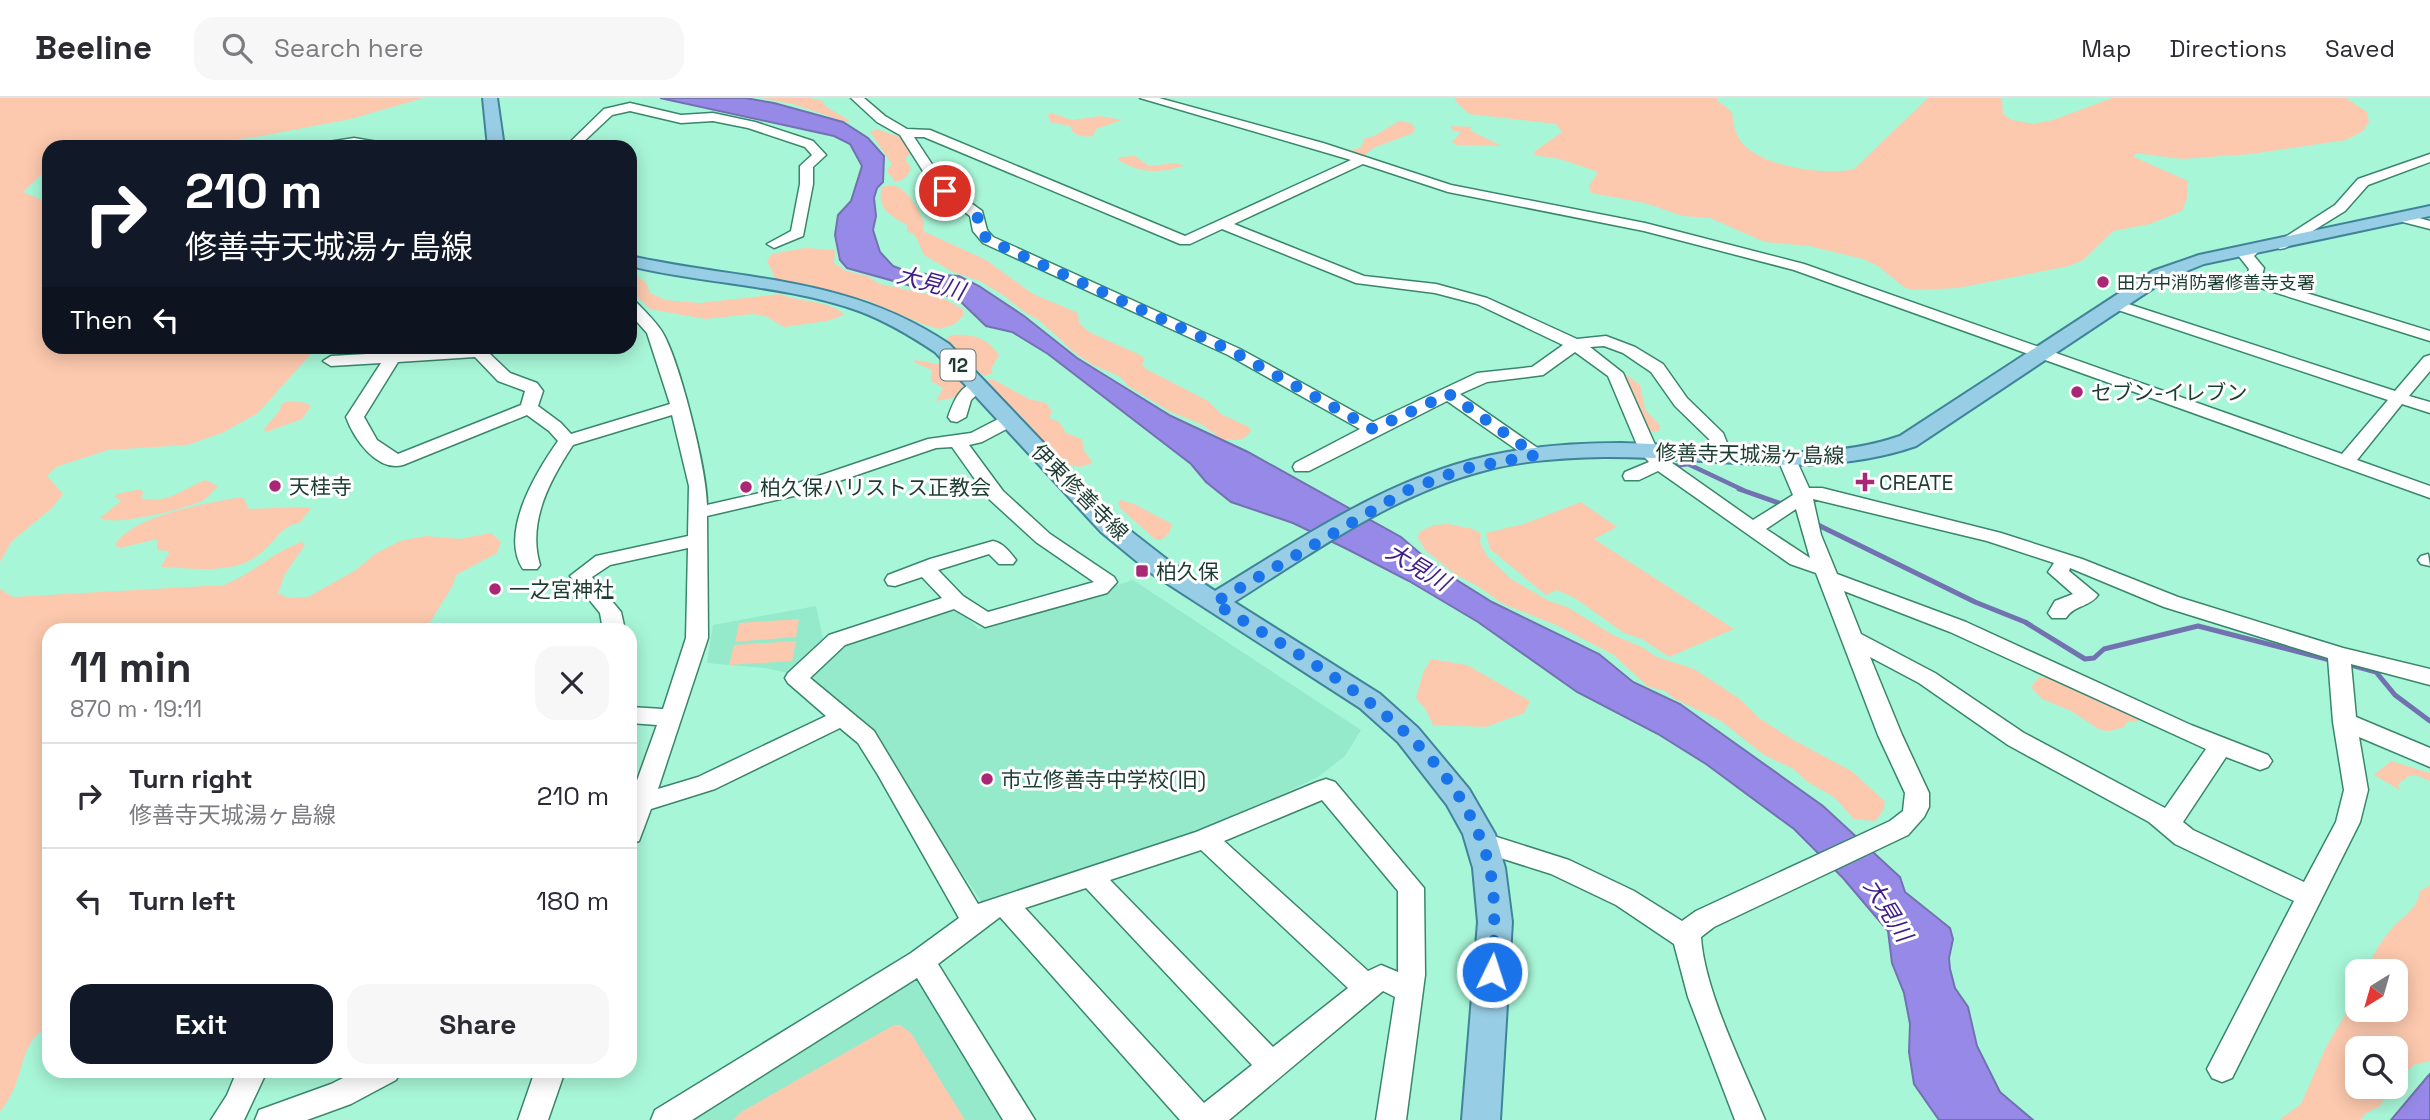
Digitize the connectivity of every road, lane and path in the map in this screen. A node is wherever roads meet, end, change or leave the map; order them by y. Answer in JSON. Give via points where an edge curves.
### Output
{"nodes":[{"id":1,"x":490,"y":98,"type":"edge"},
{"id":2,"x":857,"y":98,"type":"edge"},
{"id":3,"x":1146,"y":98,"type":"edge"},
{"id":4,"x":905,"y":134,"type":"junction"},
{"id":5,"x":495,"y":140,"type":"edge"},
{"id":6,"x":578,"y":140,"type":"edge"},
{"id":7,"x":2430,"y":158,"type":"edge"},
{"id":8,"x":1362,"y":160,"type":"junction"},
{"id":9,"x":2430,"y":211,"type":"edge"},
{"id":10,"x":2404,"y":218,"type":"junction"},
{"id":11,"x":1222,"y":224,"type":"junction"},
{"id":12,"x":2430,"y":225,"type":"edge"},
{"id":13,"x":774,"y":244,"type":"dead end"},
{"id":14,"x":2280,"y":244,"type":"junction"},
{"id":15,"x":2255,"y":248,"type":"junction"},
{"id":16,"x":637,"y":263,"type":"edge"},
{"id":17,"x":2114,"y":304,"type":"junction"},
{"id":18,"x":637,"y":312,"type":"edge"},
{"id":19,"x":2430,"y":336,"type":"edge"},
{"id":20,"x":1575,"y":344,"type":"junction"},
{"id":21,"x":2040,"y":352,"type":"junction"},
{"id":22,"x":356,"y":354,"type":"edge"},
{"id":23,"x":368,"y":354,"type":"edge"},
{"id":24,"x":428,"y":354,"type":"edge"},
{"id":25,"x":489,"y":354,"type":"edge"},
{"id":26,"x":393,"y":357,"type":"junction"},
{"id":27,"x":2430,"y":360,"type":"edge"},
{"id":28,"x":331,"y":361,"type":"dead end"},
{"id":29,"x":978,"y":386,"type":"junction"},
{"id":30,"x":1449,"y":394,"type":"junction"},
{"id":31,"x":2399,"y":397,"type":"junction"},
{"id":32,"x":679,"y":407,"type":"junction"},
{"id":33,"x":529,"y":408,"type":"junction"},
{"id":34,"x":2430,"y":408,"type":"edge"},
{"id":35,"x":957,"y":417,"type":"dead end"},
{"id":36,"x":1010,"y":420,"type":"junction"},
{"id":37,"x":1373,"y":429,"type":"junction"},
{"id":38,"x":567,"y":441,"type":"junction"},
{"id":39,"x":957,"y":441,"type":"junction"},
{"id":40,"x":1723,"y":454,"type":"junction"},
{"id":41,"x":1536,"y":455,"type":"junction"},
{"id":42,"x":1654,"y":456,"type":"junction"},
{"id":43,"x":1786,"y":457,"type":"junction"},
{"id":44,"x":2347,"y":460,"type":"junction"},
{"id":45,"x":1302,"y":467,"type":"dead end"},
{"id":46,"x":1632,"y":476,"type":"dead end"},
{"id":47,"x":2430,"y":492,"type":"edge"},
{"id":48,"x":1802,"y":495,"type":"junction"},
{"id":49,"x":1374,"y":508,"type":"joint"},
{"id":50,"x":696,"y":513,"type":"junction"},
{"id":51,"x":1754,"y":528,"type":"junction"},
{"id":52,"x":696,"y":540,"type":"junction"},
{"id":53,"x":1006,"y":560,"type":"dead end"},
{"id":54,"x":2066,"y":561,"type":"junction"},
{"id":55,"x":530,"y":565,"type":"dead end"},
{"id":56,"x":926,"y":569,"type":"junction"},
{"id":57,"x":1826,"y":573,"type":"junction"},
{"id":58,"x":895,"y":580,"type":"dead end"},
{"id":59,"x":1242,"y":585,"type":"joint"},
{"id":60,"x":956,"y":601,"type":"junction"},
{"id":61,"x":1214,"y":603,"type":"junction"},
{"id":62,"x":2059,"y":613,"type":"dead end"},
{"id":63,"x":612,"y":623,"type":"edge"},
{"id":64,"x":1852,"y":638,"type":"junction"},
{"id":65,"x":2339,"y":654,"type":"junction"},
{"id":66,"x":2430,"y":677,"type":"edge"},
{"id":67,"x":637,"y":716,"type":"edge"},
{"id":68,"x":843,"y":717,"type":"junction"},
{"id":69,"x":669,"y":718,"type":"junction"},
{"id":70,"x":2345,"y":722,"type":"junction"},
{"id":71,"x":2221,"y":747,"type":"junction"},
{"id":72,"x":2430,"y":758,"type":"edge"},
{"id":73,"x":2260,"y":761,"type":"dead end"},
{"id":74,"x":637,"y":808,"type":"edge"},
{"id":75,"x":637,"y":815,"type":"edge"},
{"id":76,"x":2168,"y":824,"type":"junction"},
{"id":77,"x":1205,"y":839,"type":"junction"},
{"id":78,"x":1481,"y":842,"type":"junction"},
{"id":79,"x":1092,"y":878,"type":"junction"},
{"id":80,"x":2309,"y":896,"type":"junction"},
{"id":81,"x":1005,"y":904,"type":"junction"},
{"id":82,"x":974,"y":920,"type":"junction"},
{"id":83,"x":1696,"y":928,"type":"junction"},
{"id":84,"x":921,"y":961,"type":"junction"},
{"id":85,"x":1367,"y":988,"type":"junction"},
{"id":86,"x":1409,"y":991,"type":"junction"},
{"id":87,"x":1272,"y":1066,"type":"junction"},
{"id":88,"x":2222,"y":1069,"type":"dead end"},
{"id":89,"x":249,"y":1078,"type":"edge"},
{"id":90,"x":373,"y":1078,"type":"edge"},
{"id":91,"x":548,"y":1078,"type":"edge"},
{"id":92,"x":226,"y":1120,"type":"edge"},
{"id":93,"x":270,"y":1120,"type":"edge"},
{"id":94,"x":533,"y":1120,"type":"edge"},
{"id":95,"x":666,"y":1120,"type":"edge"},
{"id":96,"x":1020,"y":1120,"type":"edge"},
{"id":97,"x":1200,"y":1120,"type":"edge"},
{"id":98,"x":1206,"y":1120,"type":"edge"},
{"id":99,"x":1391,"y":1120,"type":"edge"},
{"id":100,"x":1481,"y":1120,"type":"edge"},
{"id":101,"x":1750,"y":1120,"type":"edge"}],
"edges":[{"from":1,"to":5,"type":"main road"},
{"from":2,"to":4,"type":"street"},
{"from":3,"to":8,"type":"street"},
{"from":4,"to":11,"type":"street","via":[[926,133],[1185,241]]},
{"from":4,"to":37,"type":"street","via":[[940,187],[977,214],[980,231],[988,240],[1234,352]]},
{"from":6,"to":13,"type":"street","via":[[608,112],[630,107],[681,119],[732,121],[813,146],[820,155],[806,166],[799,233]]},
{"from":7,"to":14,"type":"street","via":[[2363,182],[2340,208]]},
{"from":8,"to":11,"type":"street"},
{"from":8,"to":21,"type":"street","via":[[1468,193],[1748,252],[1842,280]]},
{"from":9,"to":10,"type":"main road","name":"修善寺天城湯ヶ島線"},
{"from":10,"to":12,"type":"street"},
{"from":10,"to":14,"type":"main road","name":"修善寺天城湯ヶ島線"},
{"from":11,"to":20,"type":"street","via":[[1361,280],[1436,289],[1482,301]]},
{"from":14,"to":15,"type":"main road","name":"修善寺天城湯ヶ島線"},
{"from":15,"to":17,"type":"main road","name":"修善寺天城湯ヶ島線","via":[[2178,267]]},
{"from":15,"to":19,"type":"street","via":[[2245,255],[2257,268],[2253,281]]},
{"from":16,"to":29,"type":"main road","name":"伊東修善寺線","number":"12","via":[[856,303],[915,329],[942,348]]},
{"from":17,"to":21,"type":"main road","name":"修善寺天城湯ヶ島線"},
{"from":17,"to":31,"type":"street"},
{"from":18,"to":32,"type":"street","via":[[654,332]]},
{"from":20,"to":30,"type":"street","via":[[1537,371],[1483,377]]},
{"from":20,"to":40,"type":"street","via":[[1606,341],[1648,361],[1717,437]]},
{"from":20,"to":42,"type":"street","via":[[1615,373]]},
{"from":21,"to":43,"type":"main road","name":"修善寺天城湯ヶ島線","via":[[1908,441],[1860,455]]},
{"from":21,"to":44,"type":"street"},
{"from":22,"to":28,"type":"street"},
{"from":23,"to":26,"type":"street"},
{"from":24,"to":26,"type":"street"},
{"from":25,"to":33,"type":"street","via":[[504,377],[534,391]]},
{"from":26,"to":33,"type":"street","via":[[355,417],[366,441],[397,461]]},
{"from":27,"to":31,"type":"street"},
{"from":29,"to":35,"type":"street","via":[[963,398]]},
{"from":29,"to":36,"type":"main road","name":"伊東修善寺線","number":"12"},
{"from":30,"to":37,"type":"street"},
{"from":30,"to":41,"type":"street"},
{"from":31,"to":34,"type":"street"},
{"from":31,"to":44,"type":"street"},
{"from":32,"to":38,"type":"street"},
{"from":32,"to":50,"type":"street","via":[[698,486]]},
{"from":33,"to":38,"type":"street"},
{"from":36,"to":39,"type":"street","via":[[976,438]]},
{"from":36,"to":61,"type":"main road","name":"伊東修善寺線","number":"12","via":[[1110,527]]},
{"from":37,"to":45,"type":"street"},
{"from":38,"to":55,"type":"street","via":[[531,504],[524,552]]},
{"from":39,"to":50,"type":"street","via":[[934,443],[767,498]]},
{"from":39,"to":60,"type":"street","via":[[1006,504],[1043,538],[1107,582],[1100,588],[985,620]]},
{"from":40,"to":42,"type":"main road","name":"修善寺天城湯ヶ島線"},
{"from":40,"to":43,"type":"main road","name":"修善寺天城湯ヶ島線"},
{"from":41,"to":42,"type":"main road","name":"修善寺天城湯ヶ島線","via":[[1583,451]]},
{"from":41,"to":49,"type":"main road","name":"修善寺天城湯ヶ島線","via":[[1463,469]]},
{"from":42,"to":46,"type":"street"},
{"from":42,"to":51,"type":"street"},
{"from":43,"to":48,"type":"street"},
{"from":44,"to":47,"type":"street"},
{"from":48,"to":51,"type":"street"},
{"from":48,"to":54,"type":"street","via":[[1822,494],[1981,534]]},
{"from":48,"to":57,"type":"street"},
{"from":49,"to":59,"type":"main road","name":"修善寺天城湯ヶ島線"},
{"from":50,"to":52,"type":"street"},
{"from":51,"to":57,"type":"street","via":[[1797,560]]},
{"from":52,"to":63,"type":"street","via":[[603,560],[580,576],[610,612]]},
{"from":52,"to":69,"type":"street","via":[[696,638]]},
{"from":53,"to":56,"type":"street","via":[[992,547]]},
{"from":54,"to":62,"type":"street","via":[[2058,572],[2088,595],[2062,606]]},
{"from":54,"to":65,"type":"street","via":[[2171,602]]},
{"from":56,"to":58,"type":"street"},
{"from":56,"to":60,"type":"street"},
{"from":57,"to":64,"type":"street"},
{"from":57,"to":71,"type":"street","via":[[1969,631]]},
{"from":59,"to":61,"type":"main road","name":"修善寺天城湯ヶ島線"},
{"from":60,"to":68,"type":"street","via":[[837,640],[796,678]]},
{"from":61,"to":78,"type":"main road","name":"伊東修善寺線","number":"12","via":[[1370,701],[1408,735],[1458,797]]},
{"from":64,"to":76,"type":"street","via":[[1927,678],[2016,739]]},
{"from":64,"to":83,"type":"street","via":[[1917,793],[1912,817],[1899,828]]},
{"from":65,"to":66,"type":"street"},
{"from":65,"to":70,"type":"street"},
{"from":67,"to":69,"type":"street"},
{"from":68,"to":75,"type":"street"},
{"from":68,"to":82,"type":"street","via":[[866,737],[887,769]]},
{"from":69,"to":74,"type":"street"},
{"from":70,"to":72,"type":"street"},
{"from":70,"to":80,"type":"street","via":[[2357,790],[2348,822]]},
{"from":71,"to":73,"type":"street"},
{"from":71,"to":76,"type":"street"},
{"from":76,"to":80,"type":"street","via":[[2184,837]]},
{"from":77,"to":79,"type":"street"},
{"from":77,"to":85,"type":"street"},
{"from":77,"to":86,"type":"street","via":[[1326,788],[1411,888]]},
{"from":78,"to":83,"type":"street","via":[[1560,867]]},
{"from":78,"to":100,"type":"main road","name":"伊東修善寺線","number":"12","via":[[1489,867],[1495,922]]},
{"from":79,"to":81,"type":"street"},
{"from":79,"to":87,"type":"street"},
{"from":80,"to":88,"type":"street"},
{"from":81,"to":82,"type":"street"},
{"from":81,"to":97,"type":"street"},
{"from":82,"to":84,"type":"street"},
{"from":83,"to":101,"type":"street","via":[[1689,956]]},
{"from":84,"to":95,"type":"street"},
{"from":84,"to":96,"type":"street"},
{"from":85,"to":86,"type":"street","via":[[1381,976]]},
{"from":85,"to":87,"type":"street"},
{"from":86,"to":99,"type":"street"},
{"from":87,"to":98,"type":"street"},
{"from":89,"to":92,"type":"street"},
{"from":90,"to":93,"type":"street"},
{"from":91,"to":94,"type":"street"}]}
